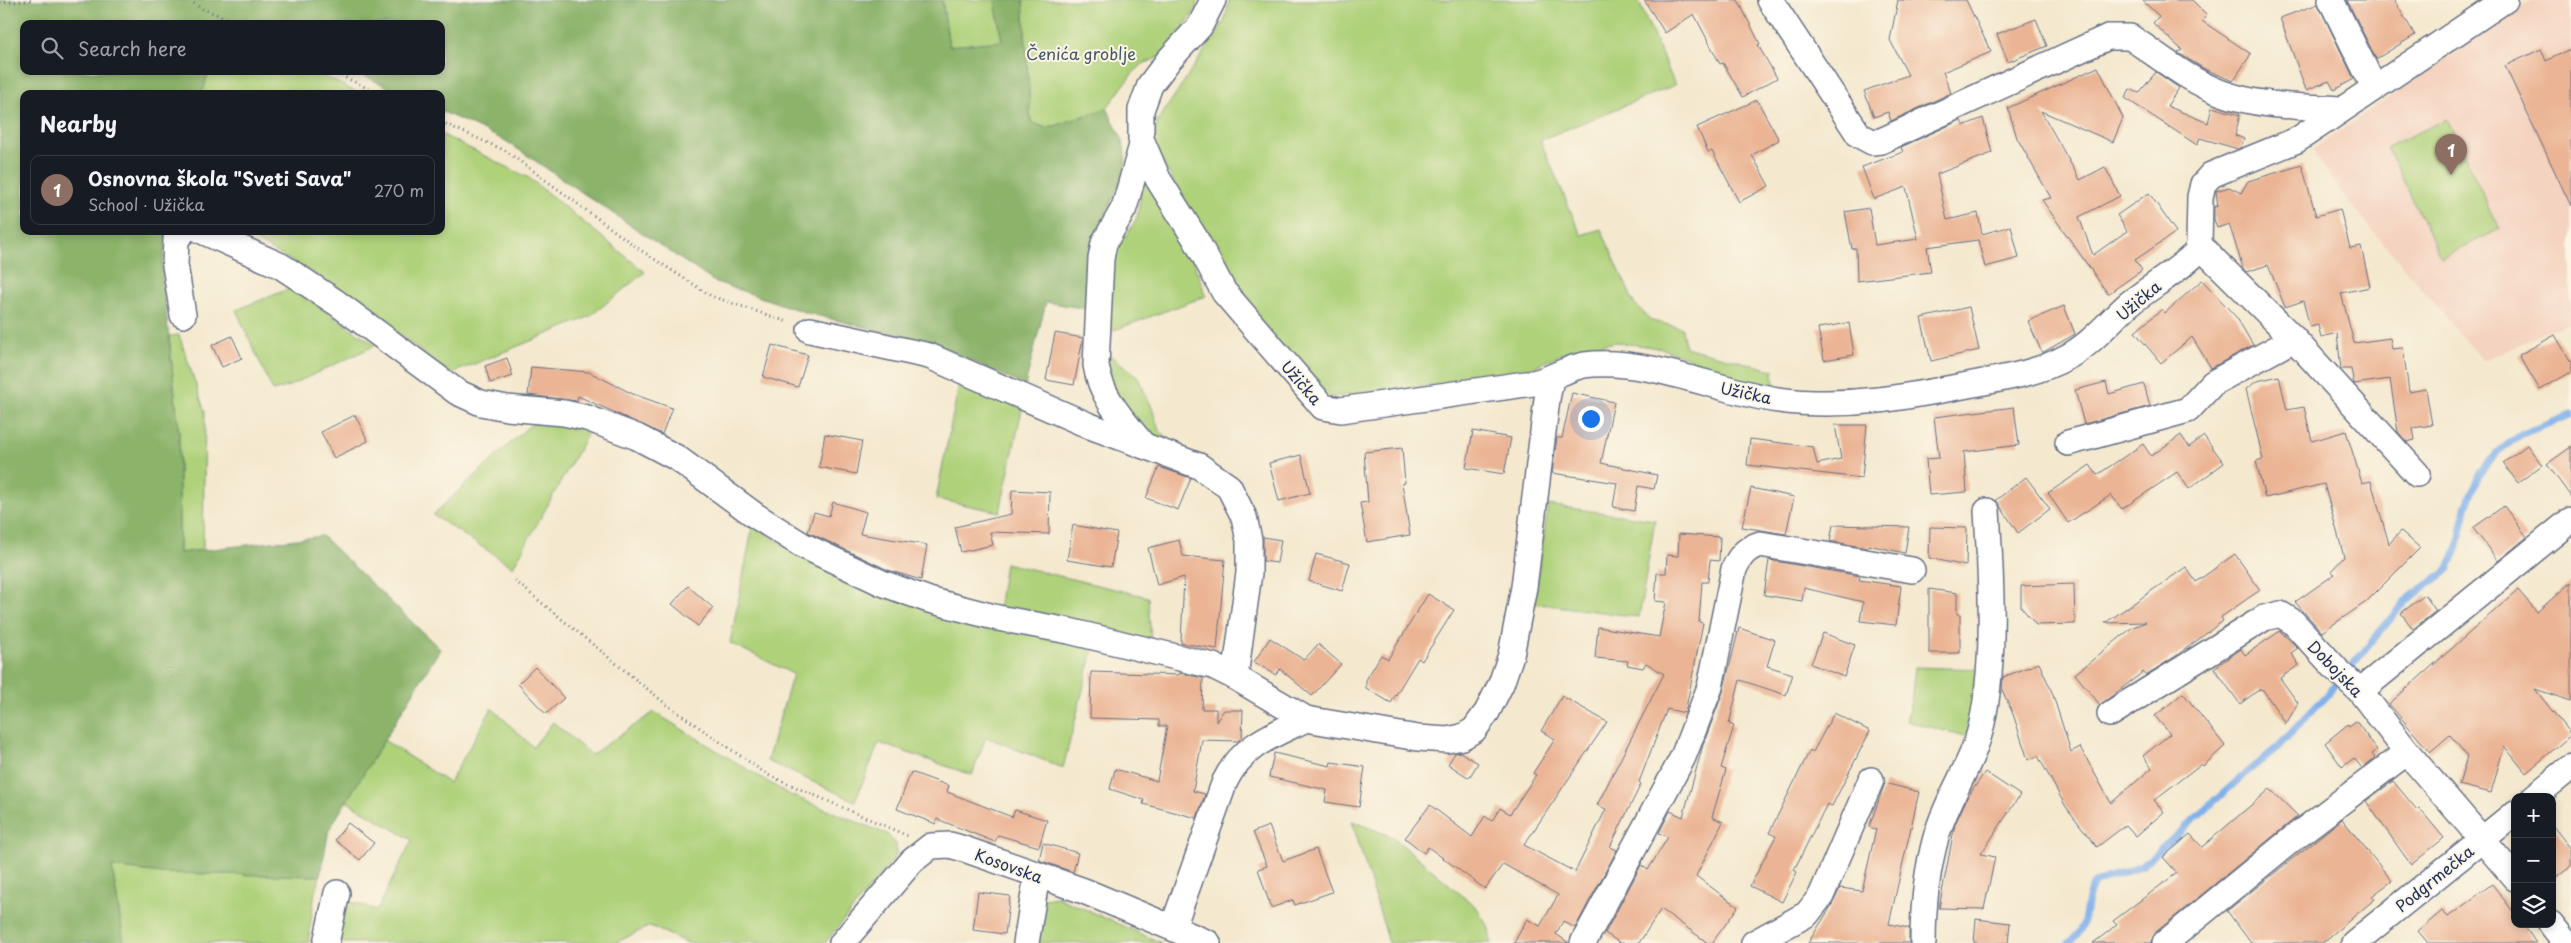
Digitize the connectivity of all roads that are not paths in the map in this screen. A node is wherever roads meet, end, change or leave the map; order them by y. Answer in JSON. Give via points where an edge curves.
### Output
{"nodes":[{"id":1,"x":1213,"y":0,"type":"edge"},
{"id":2,"x":1770,"y":0,"type":"edge"},
{"id":3,"x":2331,"y":0,"type":"edge"},
{"id":4,"x":2505,"y":0,"type":"edge"},
{"id":5,"x":2374,"y":87,"type":"junction"},
{"id":6,"x":2340,"y":109,"type":"junction"},
{"id":7,"x":1142,"y":145,"type":"junction"},
{"id":8,"x":180,"y":235,"type":"edge"},
{"id":9,"x":211,"y":235,"type":"edge"},
{"id":10,"x":2199,"y":245,"type":"junction"},
{"id":11,"x":183,"y":315,"type":"dead end"},
{"id":12,"x":810,"y":330,"type":"road end"},
{"id":13,"x":2294,"y":339,"type":"junction"},
{"id":14,"x":1551,"y":379,"type":"junction"},
{"id":15,"x":2068,"y":443,"type":"dead end"},
{"id":16,"x":1144,"y":446,"type":"junction"},
{"id":17,"x":2418,"y":474,"type":"dead end"},
{"id":18,"x":1986,"y":511,"type":"dead end"},
{"id":19,"x":2571,"y":520,"type":"edge"},
{"id":20,"x":1912,"y":570,"type":"dead end"},
{"id":21,"x":1235,"y":677,"type":"junction"},
{"id":22,"x":2349,"y":681,"type":"junction"},
{"id":23,"x":2110,"y":714,"type":"dead end"},
{"id":24,"x":1306,"y":720,"type":"junction"},
{"id":25,"x":2407,"y":752,"type":"junction"},
{"id":26,"x":2571,"y":767,"type":"edge"},
{"id":27,"x":1871,"y":780,"type":"dead end"},
{"id":28,"x":2539,"y":793,"type":"edge"},
{"id":29,"x":2511,"y":816,"type":"edge"},
{"id":30,"x":2483,"y":839,"type":"junction"},
{"id":31,"x":2511,"y":873,"type":"edge"},
{"id":32,"x":1037,"y":875,"type":"junction"},
{"id":33,"x":337,"y":893,"type":"dead end"},
{"id":34,"x":1173,"y":927,"type":"junction"},
{"id":35,"x":2554,"y":928,"type":"edge"},
{"id":36,"x":326,"y":943,"type":"edge"},
{"id":37,"x":842,"y":943,"type":"edge"},
{"id":38,"x":1026,"y":943,"type":"edge"},
{"id":39,"x":1208,"y":943,"type":"edge"},
{"id":40,"x":1583,"y":943,"type":"edge"},
{"id":41,"x":1754,"y":943,"type":"edge"},
{"id":42,"x":1922,"y":943,"type":"edge"},
{"id":43,"x":2165,"y":943,"type":"edge"},
{"id":44,"x":2354,"y":943,"type":"edge"},
{"id":45,"x":2566,"y":943,"type":"edge"}],
"edges":[{"from":1,"to":7,"type":"street","name":"Užička","via":[[1200,26],[1150,85],[1139,120]]},
{"from":2,"to":6,"type":"street","via":[[1859,135],[1872,142],[1881,141],[2108,37],[2119,35],[2130,37],[2198,82],[2222,93],[2265,104]]},
{"from":3,"to":5,"type":"street"},
{"from":4,"to":5,"type":"street"},
{"from":5,"to":6,"type":"street"},
{"from":6,"to":10,"type":"street","via":[[2327,122],[2298,140],[2216,172],[2206,179],[2200,197]]},
{"from":7,"to":14,"type":"street","name":"Užička","via":[[1158,179],[1224,292],[1323,407],[1350,410]]},
{"from":7,"to":16,"type":"street","via":[[1124,208],[1104,243],[1096,365],[1098,380],[1107,400]]},
{"from":8,"to":11,"type":"street","via":[[176,239],[175,265]]},
{"from":9,"to":21,"type":"street","via":[[281,266],[337,303],[457,392],[481,403],[587,418],[637,436],[677,458],[802,546],[882,583],[929,600],[998,618],[1188,658]]},
{"from":10,"to":13,"type":"street"},
{"from":10,"to":14,"type":"street","name":"Užička","via":[[2189,260],[2128,305],[2069,357],[2016,376],[1847,404],[1815,404],[1750,395],[1669,374],[1610,364],[1575,366]]},
{"from":12,"to":16,"type":"street","via":[[929,356]]},
{"from":13,"to":15,"type":"street","via":[[2213,383],[2188,410]]},
{"from":13,"to":17,"type":"street"},
{"from":14,"to":24,"type":"street","via":[[1519,617],[1501,684],[1481,721],[1462,737],[1447,740]]},
{"from":16,"to":21,"type":"street","via":[[1199,466],[1215,476],[1228,488],[1244,517],[1249,540],[1249,573]]},
{"from":18,"to":42,"type":"street","via":[[1990,570],[1986,698],[1976,747],[1937,834]]},
{"from":19,"to":22,"type":"street"},
{"from":20,"to":40,"type":"street","via":[[1760,544],[1742,554],[1734,569],[1710,687],[1683,757]]},
{"from":21,"to":24,"type":"street"},
{"from":22,"to":23,"type":"street","name":"Dobojska","via":[[2293,622],[2280,614],[2271,615]]},
{"from":22,"to":25,"type":"street","name":"Dobojska"},
{"from":24,"to":34,"type":"street","via":[[1250,749],[1233,764]]},
{"from":25,"to":30,"type":"street","name":"Dobojska"},
{"from":25,"to":43,"type":"street","via":[[2296,836]]},
{"from":26,"to":28,"type":"street"},
{"from":27,"to":41,"type":"street","via":[[1821,896],[1807,914]]},
{"from":29,"to":30,"type":"street","name":"Podgrmečka"},
{"from":30,"to":31,"type":"street","name":"Dobojska"},
{"from":30,"to":44,"type":"street","name":"Podgrmečka"},
{"from":32,"to":34,"type":"street","name":"Kosovska"},
{"from":32,"to":37,"type":"street","name":"Kosovska","via":[[964,848],[931,846],[912,861]]},
{"from":32,"to":38,"type":"street"},
{"from":33,"to":36,"type":"street"},
{"from":34,"to":39,"type":"street","name":"Kosovska"},
{"from":35,"to":45,"type":"street"}]}
